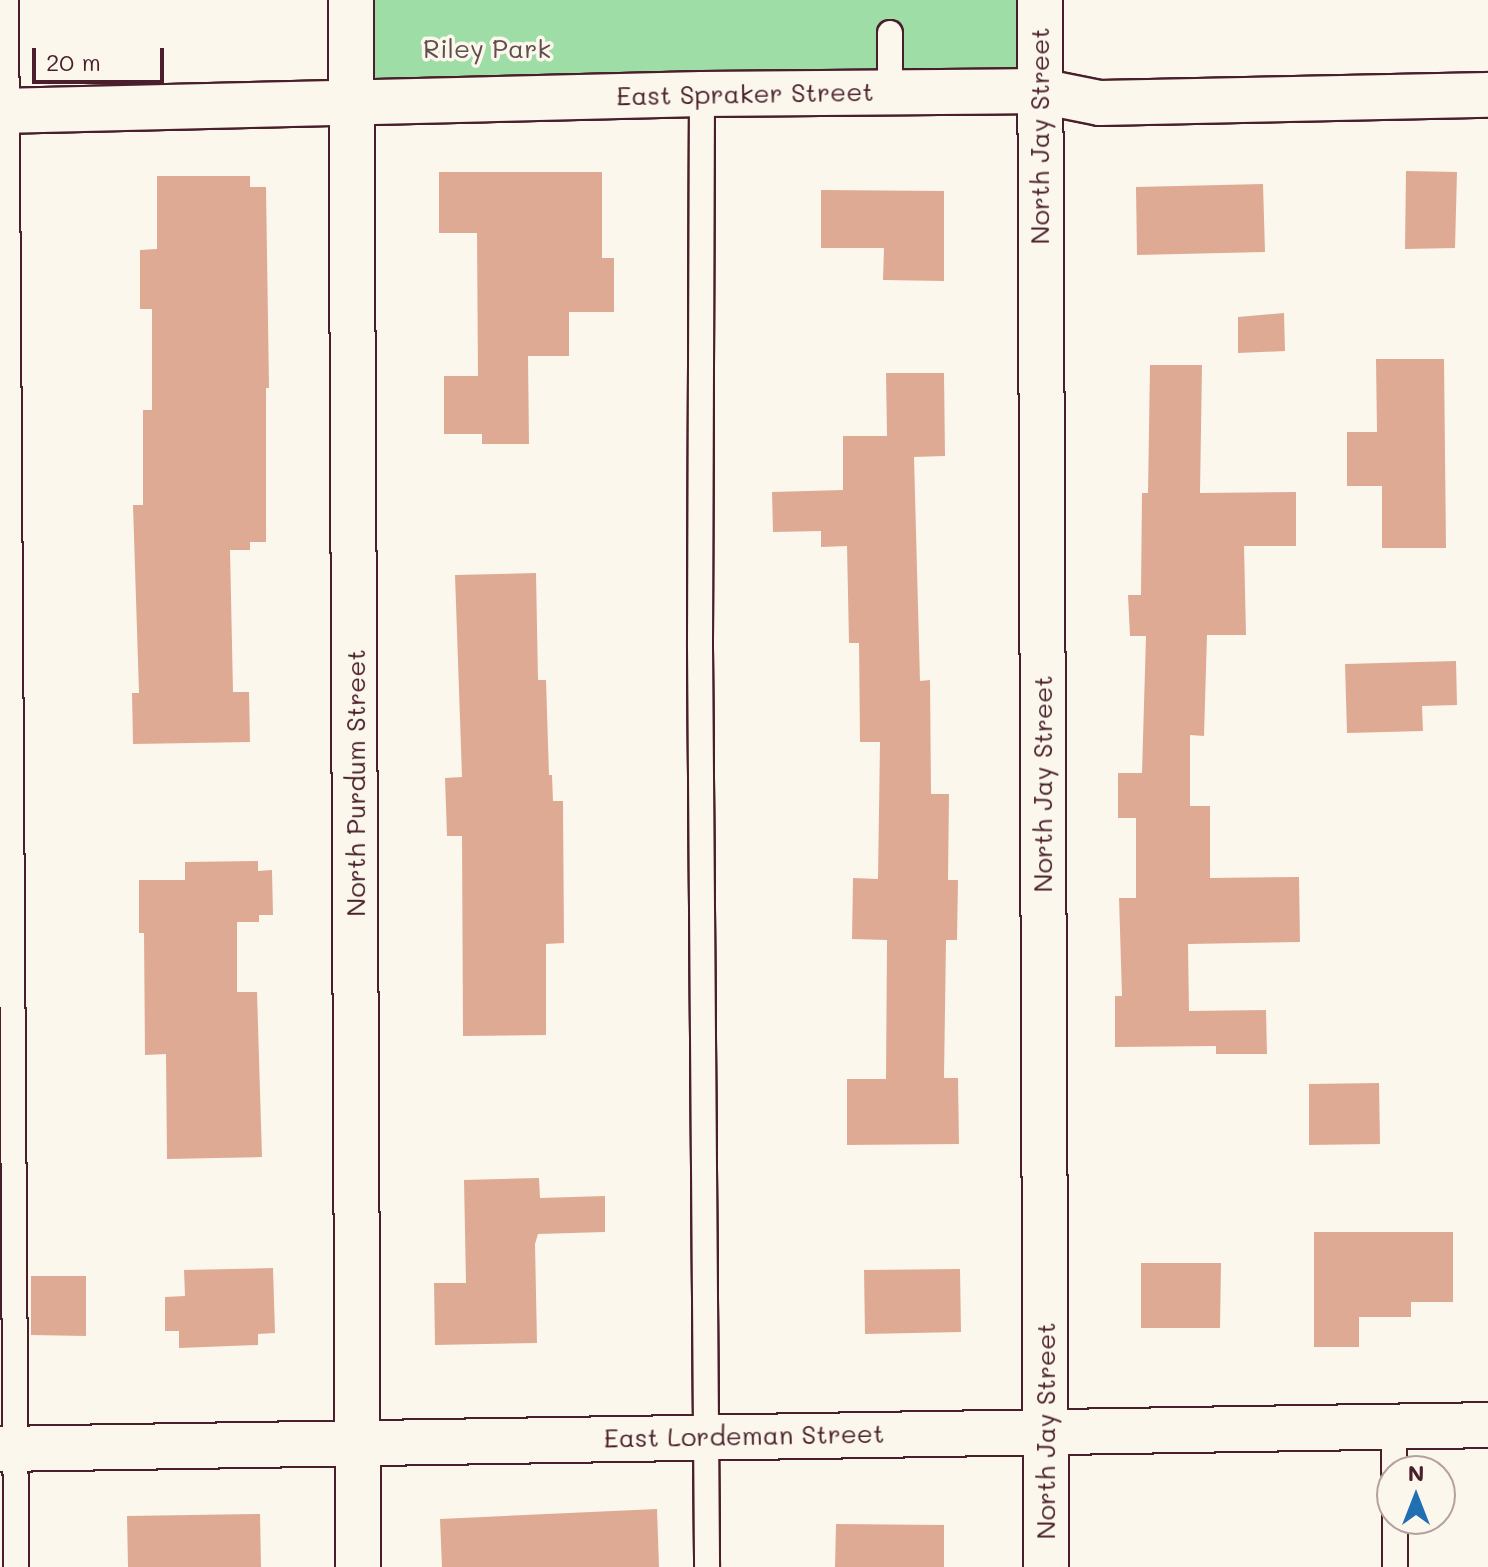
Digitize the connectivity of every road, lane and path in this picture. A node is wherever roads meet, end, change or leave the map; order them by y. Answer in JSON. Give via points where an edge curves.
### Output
{"nodes":[{"id":1,"x":6,"y":0,"type":"edge"},
{"id":2,"x":351,"y":0,"type":"edge"},
{"id":3,"x":1040,"y":0,"type":"edge"},
{"id":4,"x":890,"y":33,"type":"dead end"},
{"id":5,"x":1040,"y":91,"type":"junction"},
{"id":6,"x":890,"y":92,"type":"junction"},
{"id":7,"x":702,"y":94,"type":"junction"},
{"id":8,"x":1488,"y":95,"type":"edge"},
{"id":9,"x":352,"y":101,"type":"junction"},
{"id":10,"x":3,"y":111,"type":"edge"},
{"id":11,"x":1488,"y":1425,"type":"edge"},
{"id":12,"x":1394,"y":1427,"type":"junction"},
{"id":13,"x":1046,"y":1431,"type":"junction"},
{"id":14,"x":707,"y":1437,"type":"junction"},
{"id":15,"x":357,"y":1443,"type":"junction"},
{"id":16,"x":8,"y":1449,"type":"edge"},
{"id":17,"x":1394,"y":1455,"type":"edge"},
{"id":18,"x":1395,"y":1535,"type":"edge"},
{"id":19,"x":16,"y":1567,"type":"edge"},
{"id":20,"x":358,"y":1567,"type":"edge"},
{"id":21,"x":707,"y":1567,"type":"edge"},
{"id":22,"x":1046,"y":1567,"type":"edge"},
{"id":23,"x":1395,"y":1567,"type":"edge"}],
"edges":[{"from":1,"to":10,"type":"lane"},
{"from":2,"to":9,"type":"street","name":"North Purdum Street"},
{"from":3,"to":5,"type":"street","name":"North Jay Street"},
{"from":4,"to":6,"type":"lane"},
{"from":5,"to":6,"type":"street","name":"East Spraker Street"},
{"from":5,"to":8,"type":"street","name":"East Spraker Street","via":[[1100,103]]},
{"from":5,"to":13,"type":"street","name":"North Jay Street"},
{"from":6,"to":7,"type":"street","name":"East Spraker Street"},
{"from":7,"to":9,"type":"street","name":"East Spraker Street"},
{"from":7,"to":14,"type":"lane","via":[[700,663]]},
{"from":9,"to":10,"type":"street","name":"East Spraker Street"},
{"from":9,"to":15,"type":"street","name":"North Purdum Street"},
{"from":10,"to":16,"type":"lane"},
{"from":11,"to":12,"type":"street","name":"East Lordeman Street"},
{"from":12,"to":13,"type":"street","name":"East Lordeman Street"},
{"from":12,"to":17,"type":"lane"},
{"from":13,"to":14,"type":"street","name":"East Lordeman Street"},
{"from":13,"to":22,"type":"street","name":"North Jay Street"},
{"from":14,"to":15,"type":"street","name":"East Lordeman Street"},
{"from":14,"to":21,"type":"lane"},
{"from":15,"to":16,"type":"street","name":"East Lordeman Street"},
{"from":15,"to":20,"type":"street","name":"North Purdum Street"},
{"from":16,"to":19,"type":"lane"},
{"from":18,"to":23,"type":"lane"}]}
